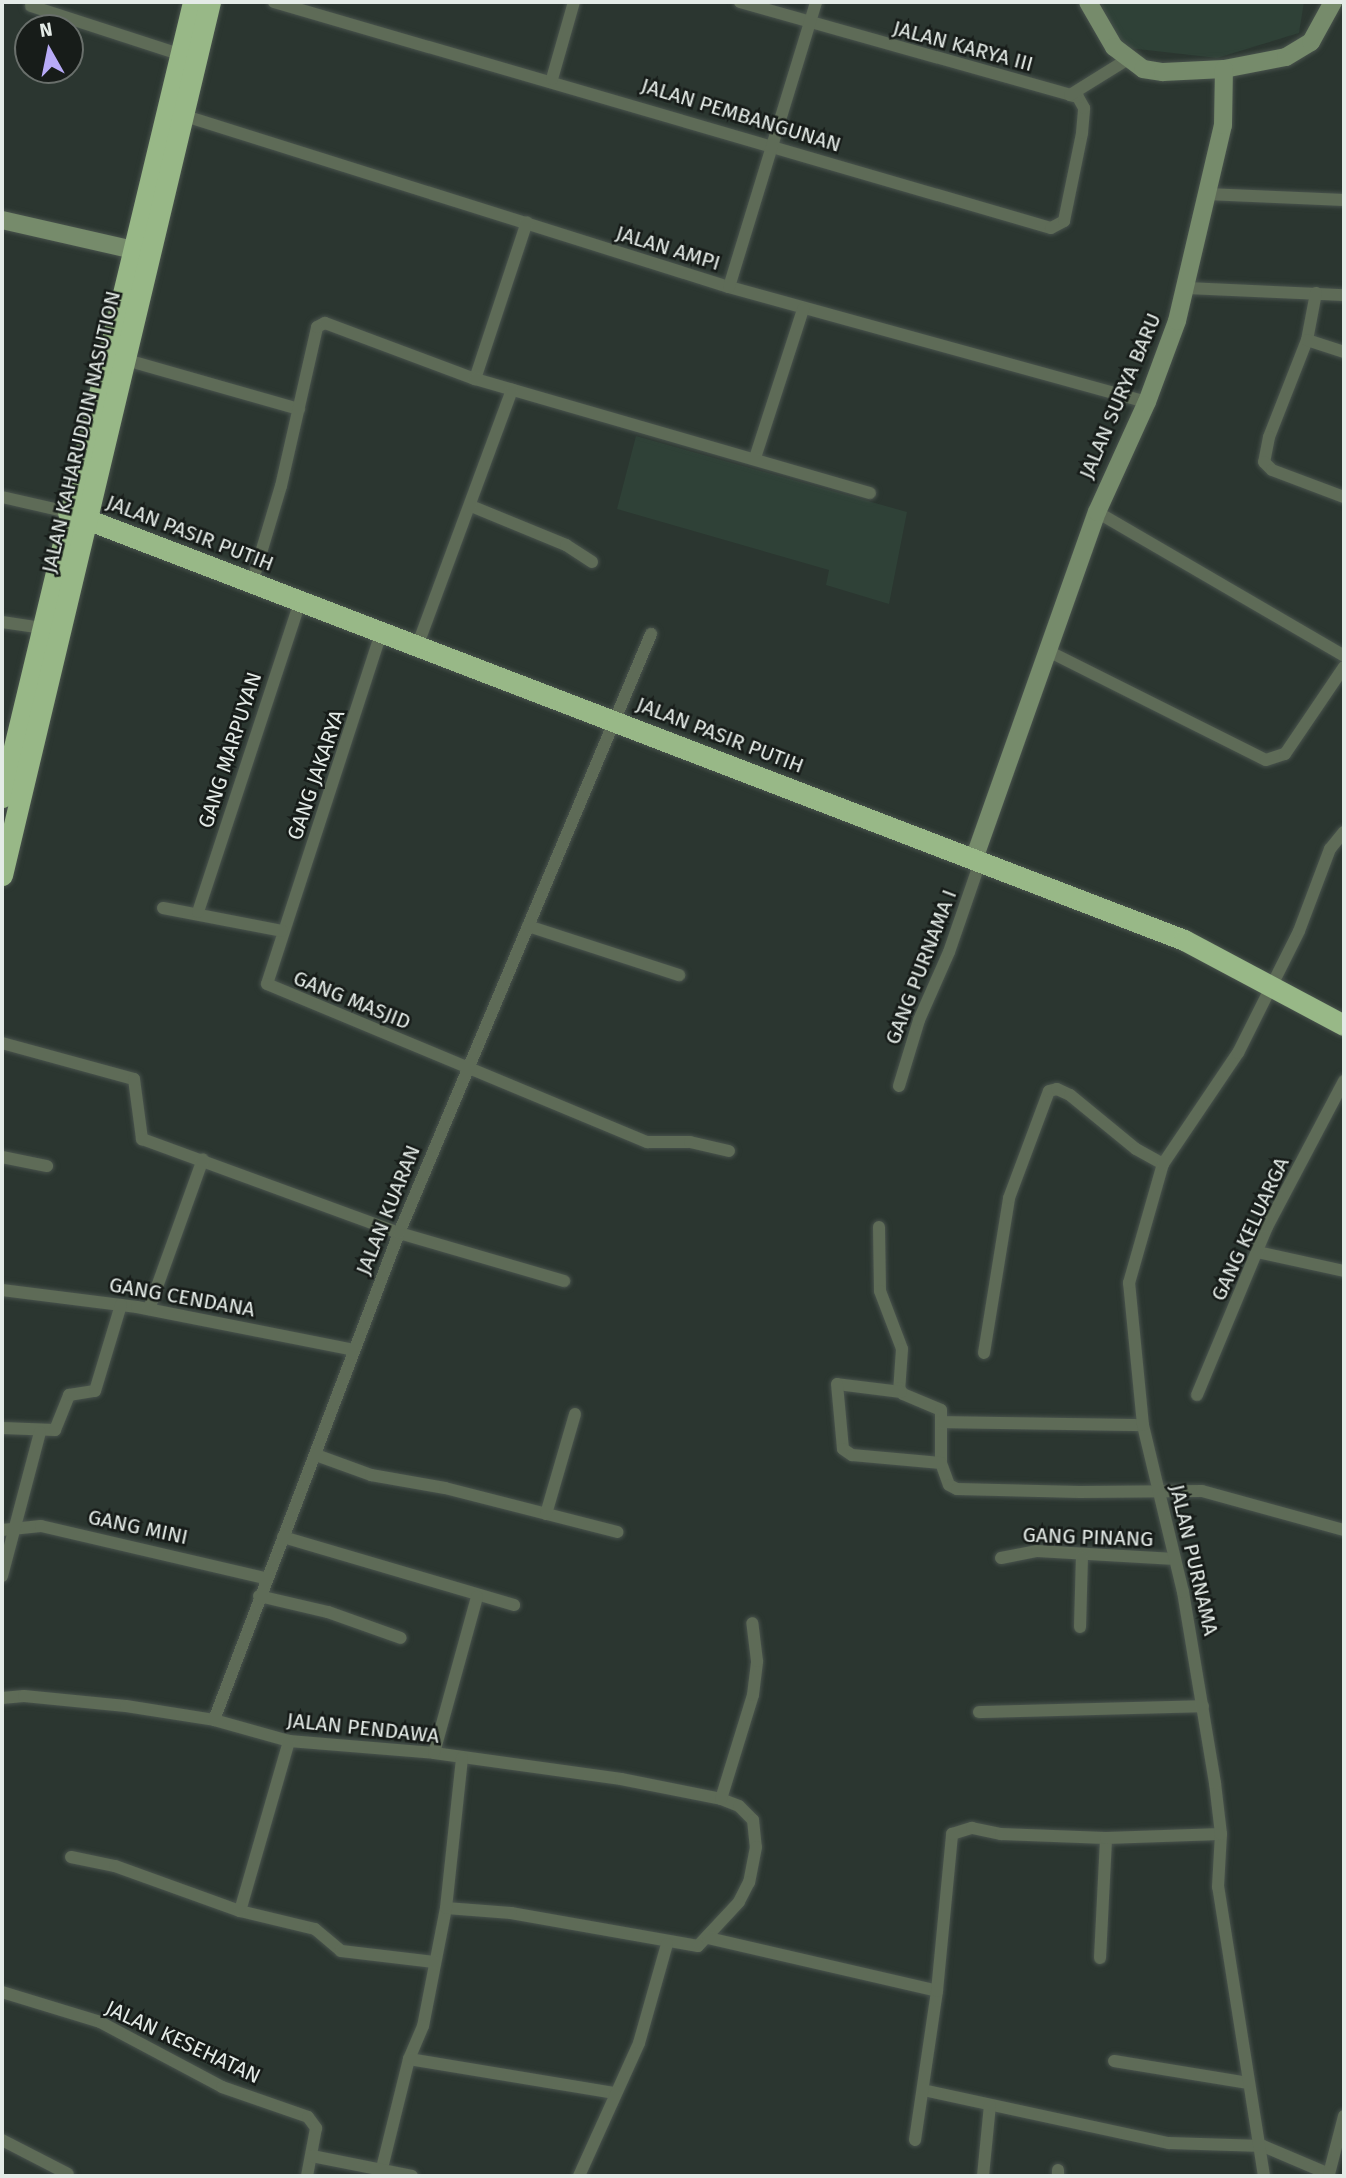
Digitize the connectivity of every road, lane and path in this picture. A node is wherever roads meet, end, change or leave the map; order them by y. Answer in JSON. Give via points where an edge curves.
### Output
{"nodes":[{"id":1,"x":193,"y":2,"type":"edge"},
{"id":2,"x":210,"y":2,"type":"edge"},
{"id":3,"x":274,"y":2,"type":"edge"},
{"id":4,"x":574,"y":2,"type":"edge"},
{"id":5,"x":740,"y":2,"type":"edge"},
{"id":6,"x":816,"y":2,"type":"edge"},
{"id":7,"x":1088,"y":2,"type":"edge"},
{"id":8,"x":1334,"y":2,"type":"edge"},
{"id":9,"x":1344,"y":4,"type":"edge"},
{"id":10,"x":31,"y":6,"type":"dead end"},
{"id":11,"x":811,"y":24,"type":"junction"},
{"id":12,"x":179,"y":54,"type":"junction"},
{"id":13,"x":1128,"y":59,"type":"junction"},
{"id":14,"x":1224,"y":69,"type":"junction"},
{"id":15,"x":552,"y":79,"type":"junction"},
{"id":16,"x":1070,"y":95,"type":"junction"},
{"id":17,"x":183,"y":116,"type":"junction"},
{"id":18,"x":771,"y":145,"type":"junction"},
{"id":19,"x":1208,"y":194,"type":"junction"},
{"id":20,"x":1344,"y":200,"type":"edge"},
{"id":21,"x":2,"y":220,"type":"edge"},
{"id":22,"x":527,"y":222,"type":"junction"},
{"id":23,"x":134,"y":250,"type":"junction"},
{"id":24,"x":729,"y":287,"type":"junction"},
{"id":25,"x":1187,"y":288,"type":"junction"},
{"id":26,"x":1316,"y":293,"type":"junction"},
{"id":27,"x":1344,"y":295,"type":"edge"},
{"id":28,"x":803,"y":309,"type":"junction"},
{"id":29,"x":1307,"y":340,"type":"junction"},
{"id":30,"x":1344,"y":352,"type":"edge"},
{"id":31,"x":122,"y":359,"type":"junction"},
{"id":32,"x":475,"y":379,"type":"junction"},
{"id":33,"x":512,"y":390,"type":"junction"},
{"id":34,"x":1147,"y":402,"type":"junction"},
{"id":35,"x":299,"y":410,"type":"junction"},
{"id":36,"x":755,"y":458,"type":"junction"},
{"id":37,"x":870,"y":493,"type":"dead end"},
{"id":38,"x":2,"y":497,"type":"edge"},
{"id":39,"x":1344,"y":498,"type":"edge"},
{"id":40,"x":471,"y":506,"type":"junction"},
{"id":41,"x":1097,"y":512,"type":"junction"},
{"id":42,"x":77,"y":515,"type":"junction"},
{"id":43,"x":592,"y":562,"type":"dead end"},
{"id":44,"x":252,"y":583,"type":"junction"},
{"id":45,"x":300,"y":601,"type":"junction"},
{"id":46,"x":2,"y":622,"type":"edge"},
{"id":47,"x":42,"y":628,"type":"junction"},
{"id":48,"x":382,"y":630,"type":"junction"},
{"id":49,"x":651,"y":634,"type":"dead end"},
{"id":50,"x":418,"y":644,"type":"junction"},
{"id":51,"x":1050,"y":652,"type":"junction"},
{"id":52,"x":1344,"y":656,"type":"edge"},
{"id":53,"x":1344,"y":667,"type":"edge"},
{"id":54,"x":616,"y":722,"type":"junction"},
{"id":55,"x":6,"y":765,"type":"edge"},
{"id":56,"x":2,"y":797,"type":"edge"},
{"id":57,"x":1344,"y":832,"type":"edge"},
{"id":58,"x":977,"y":860,"type":"junction"},
{"id":59,"x":2,"y":875,"type":"edge"},
{"id":60,"x":163,"y":908,"type":"dead end"},
{"id":61,"x":198,"y":912,"type":"junction"},
{"id":62,"x":528,"y":926,"type":"junction"},
{"id":63,"x":282,"y":931,"type":"junction"},
{"id":64,"x":679,"y":975,"type":"dead end"},
{"id":65,"x":1273,"y":985,"type":"junction"},
{"id":66,"x":1344,"y":1025,"type":"edge"},
{"id":67,"x":2,"y":1042,"type":"edge"},
{"id":68,"x":471,"y":1069,"type":"junction"},
{"id":69,"x":1344,"y":1082,"type":"edge"},
{"id":70,"x":899,"y":1086,"type":"dead end"},
{"id":71,"x":729,"y":1152,"type":"dead end"},
{"id":72,"x":2,"y":1157,"type":"edge"},
{"id":73,"x":203,"y":1159,"type":"junction"},
{"id":74,"x":1163,"y":1164,"type":"junction"},
{"id":75,"x":47,"y":1166,"type":"dead end"},
{"id":76,"x":879,"y":1227,"type":"dead end"},
{"id":77,"x":399,"y":1233,"type":"junction"},
{"id":78,"x":1256,"y":1252,"type":"junction"},
{"id":79,"x":1344,"y":1271,"type":"edge"},
{"id":80,"x":564,"y":1280,"type":"dead end"},
{"id":81,"x":2,"y":1290,"type":"edge"},
{"id":82,"x":121,"y":1305,"type":"junction"},
{"id":83,"x":149,"y":1309,"type":"junction"},
{"id":84,"x":354,"y":1350,"type":"junction"},
{"id":85,"x":984,"y":1353,"type":"dead end"},
{"id":86,"x":901,"y":1392,"type":"junction"},
{"id":87,"x":1197,"y":1395,"type":"dead end"},
{"id":88,"x":575,"y":1414,"type":"dead end"},
{"id":89,"x":941,"y":1422,"type":"junction"},
{"id":90,"x":1143,"y":1424,"type":"junction"},
{"id":91,"x":2,"y":1428,"type":"edge"},
{"id":92,"x":40,"y":1432,"type":"junction"},
{"id":93,"x":316,"y":1455,"type":"junction"},
{"id":94,"x":942,"y":1463,"type":"junction"},
{"id":95,"x":1158,"y":1489,"type":"junction"},
{"id":96,"x":546,"y":1514,"type":"junction"},
{"id":97,"x":2,"y":1530,"type":"edge"},
{"id":98,"x":16,"y":1530,"type":"junction"},
{"id":99,"x":1344,"y":1530,"type":"edge"},
{"id":100,"x":617,"y":1532,"type":"dead end"},
{"id":101,"x":284,"y":1536,"type":"junction"},
{"id":102,"x":1082,"y":1557,"type":"junction"},
{"id":103,"x":1000,"y":1558,"type":"dead end"},
{"id":104,"x":1175,"y":1559,"type":"junction"},
{"id":105,"x":2,"y":1576,"type":"edge"},
{"id":106,"x":265,"y":1578,"type":"junction"},
{"id":107,"x":259,"y":1596,"type":"junction"},
{"id":108,"x":477,"y":1597,"type":"junction"},
{"id":109,"x":514,"y":1605,"type":"dead end"},
{"id":110,"x":752,"y":1623,"type":"dead end"},
{"id":111,"x":1080,"y":1627,"type":"dead end"},
{"id":112,"x":401,"y":1638,"type":"dead end"},
{"id":113,"x":2,"y":1698,"type":"edge"},
{"id":114,"x":1203,"y":1706,"type":"junction"},
{"id":115,"x":979,"y":1712,"type":"dead end"},
{"id":116,"x":214,"y":1720,"type":"junction"},
{"id":117,"x":289,"y":1741,"type":"junction"},
{"id":118,"x":434,"y":1753,"type":"junction"},
{"id":119,"x":462,"y":1758,"type":"junction"},
{"id":120,"x":721,"y":1799,"type":"junction"},
{"id":121,"x":1221,"y":1834,"type":"junction"},
{"id":122,"x":1106,"y":1838,"type":"junction"},
{"id":123,"x":71,"y":1857,"type":"dead end"},
{"id":124,"x":446,"y":1908,"type":"junction"},
{"id":125,"x":240,"y":1911,"type":"junction"},
{"id":126,"x":708,"y":1938,"type":"junction"},
{"id":127,"x":667,"y":1944,"type":"junction"},
{"id":128,"x":1100,"y":1958,"type":"dead end"},
{"id":129,"x":434,"y":1962,"type":"junction"},
{"id":130,"x":937,"y":1991,"type":"junction"},
{"id":131,"x":2,"y":1992,"type":"edge"},
{"id":132,"x":408,"y":2059,"type":"junction"},
{"id":133,"x":1114,"y":2061,"type":"dead end"},
{"id":134,"x":1248,"y":2083,"type":"junction"},
{"id":135,"x":923,"y":2090,"type":"junction"},
{"id":136,"x":615,"y":2093,"type":"junction"},
{"id":137,"x":990,"y":2105,"type":"junction"},
{"id":138,"x":1344,"y":2116,"type":"edge"},
{"id":139,"x":2,"y":2140,"type":"edge"},
{"id":140,"x":915,"y":2140,"type":"dead end"},
{"id":141,"x":1258,"y":2145,"type":"junction"},
{"id":142,"x":312,"y":2155,"type":"junction"},
{"id":143,"x":381,"y":2174,"type":"edge"},
{"id":144,"x":68,"y":2175,"type":"edge"},
{"id":145,"x":307,"y":2176,"type":"edge"},
{"id":146,"x":412,"y":2176,"type":"edge"},
{"id":147,"x":579,"y":2176,"type":"edge"},
{"id":148,"x":983,"y":2176,"type":"edge"},
{"id":149,"x":1264,"y":2176,"type":"edge"}],
"edges":[{"from":1,"to":12,"type":"highway","name":"JALAN KAHARUDDIN NASUTION"},
{"from":2,"to":17,"type":"highway","name":"JALAN KAHARUDDIN NASUTION"},
{"from":3,"to":15,"type":"street","name":"JALAN PEMBANGUNAN"},
{"from":4,"to":15,"type":"street"},
{"from":5,"to":11,"type":"street","name":"JALAN KARYA III"},
{"from":6,"to":11,"type":"street"},
{"from":7,"to":13,"type":"street","via":[[1114,47]]},
{"from":8,"to":9,"type":"street"},
{"from":8,"to":14,"type":"street","via":[[1311,42],[1267,63]]},
{"from":10,"to":12,"type":"street"},
{"from":11,"to":16,"type":"street","name":"JALAN KARYA III"},
{"from":11,"to":18,"type":"street"},
{"from":12,"to":23,"type":"highway","name":"JALAN KAHARUDDIN NASUTION"},
{"from":13,"to":14,"type":"street","via":[[1153,72]]},
{"from":13,"to":16,"type":"street"},
{"from":14,"to":19,"type":"street","name":"JALAN SURYA BARU","via":[[1223,125]]},
{"from":15,"to":18,"type":"street","name":"JALAN PEMBANGUNAN"},
{"from":16,"to":18,"type":"street","name":"JALAN PEMBANGUNAN","via":[[1078,97],[1084,107],[1082,133],[1063,221],[1057,227]]},
{"from":17,"to":22,"type":"street","name":"JALAN AMPI","via":[[352,172]]},
{"from":17,"to":31,"type":"highway","name":"JALAN KAHARUDDIN NASUTION"},
{"from":18,"to":24,"type":"street"},
{"from":19,"to":20,"type":"street"},
{"from":19,"to":25,"type":"street","name":"JALAN SURYA BARU"},
{"from":21,"to":23,"type":"street"},
{"from":22,"to":24,"type":"street","name":"JALAN AMPI"},
{"from":22,"to":32,"type":"street"},
{"from":23,"to":42,"type":"highway","name":"JALAN KAHARUDDIN NASUTION"},
{"from":24,"to":28,"type":"street","name":"JALAN AMPI"},
{"from":25,"to":26,"type":"street"},
{"from":25,"to":34,"type":"street","name":"JALAN SURYA BARU"},
{"from":26,"to":27,"type":"street"},
{"from":26,"to":29,"type":"street"},
{"from":28,"to":34,"type":"street","name":"JALAN AMPI"},
{"from":28,"to":36,"type":"street"},
{"from":29,"to":30,"type":"street"},
{"from":29,"to":39,"type":"street","via":[[1269,437],[1264,462],[1272,470]]},
{"from":31,"to":35,"type":"street"},
{"from":31,"to":42,"type":"highway","name":"JALAN KAHARUDDIN NASUTION"},
{"from":32,"to":33,"type":"street"},
{"from":32,"to":35,"type":"street","via":[[325,323],[317,327]]},
{"from":33,"to":36,"type":"street"},
{"from":33,"to":40,"type":"street"},
{"from":34,"to":41,"type":"street","name":"JALAN SURYA BARU"},
{"from":35,"to":44,"type":"street"},
{"from":36,"to":37,"type":"street"},
{"from":38,"to":42,"type":"street"},
{"from":40,"to":43,"type":"street","via":[[566,545]]},
{"from":40,"to":50,"type":"street"},
{"from":41,"to":51,"type":"street","name":"JALAN SURYA BARU"},
{"from":41,"to":52,"type":"street"},
{"from":42,"to":44,"type":"highway","name":"JALAN PASIR PUTIH"},
{"from":42,"to":47,"type":"highway","name":"JALAN KAHARUDDIN NASUTION"},
{"from":42,"to":59,"type":"highway","name":"JALAN KAHARUDDIN NASUTION"},
{"from":44,"to":45,"type":"highway","name":"JALAN PASIR PUTIH"},
{"from":45,"to":48,"type":"highway","name":"JALAN PASIR PUTIH"},
{"from":45,"to":61,"type":"street","name":"GANG MARPUYAN"},
{"from":46,"to":47,"type":"street"},
{"from":47,"to":55,"type":"highway","name":"JALAN KAHARUDDIN NASUTION"},
{"from":48,"to":50,"type":"highway","name":"JALAN PASIR PUTIH"},
{"from":48,"to":63,"type":"street","name":"GANG JAKARYA","via":[[340,770]]},
{"from":49,"to":54,"type":"street","name":"JALAN KUARAN"},
{"from":50,"to":54,"type":"highway","name":"JALAN PASIR PUTIH"},
{"from":51,"to":53,"type":"street","via":[[1266,760],[1285,754]]},
{"from":51,"to":58,"type":"street","name":"JALAN SURYA BARU"},
{"from":54,"to":58,"type":"highway","name":"JALAN PASIR PUTIH"},
{"from":54,"to":62,"type":"street","name":"JALAN KUARAN"},
{"from":55,"to":56,"type":"highway","name":"JALAN KAHARUDDIN NASUTION"},
{"from":57,"to":65,"type":"street","name":"JALAN PURNAMA","via":[[1329,849],[1299,932]]},
{"from":58,"to":65,"type":"highway","name":"JALAN PASIR PUTIH","via":[[1184,940]]},
{"from":58,"to":70,"type":"street","name":"GANG PURNAMA I","via":[[949,952],[919,1020]]},
{"from":60,"to":61,"type":"street"},
{"from":61,"to":63,"type":"street"},
{"from":62,"to":64,"type":"street"},
{"from":62,"to":68,"type":"street","name":"JALAN KUARAN"},
{"from":63,"to":68,"type":"street","name":"GANG MASJID","via":[[267,978],[271,989]]},
{"from":65,"to":66,"type":"highway","name":"JALAN PASIR PUTIH"},
{"from":65,"to":74,"type":"street","name":"JALAN PURNAMA","via":[[1238,1053]]},
{"from":67,"to":73,"type":"street","via":[[134,1079],[142,1139]]},
{"from":68,"to":71,"type":"street","name":"GANG MASJID","via":[[647,1142],[690,1142]]},
{"from":68,"to":77,"type":"street","name":"JALAN KUARAN"},
{"from":69,"to":78,"type":"street","name":"GANG KELUARGA"},
{"from":72,"to":75,"type":"street"},
{"from":73,"to":77,"type":"street"},
{"from":73,"to":83,"type":"street"},
{"from":74,"to":85,"type":"street","via":[[1136,1149],[1070,1095],[1049,1091],[1009,1198]]},
{"from":74,"to":90,"type":"street","name":"JALAN PURNAMA","via":[[1129,1283]]},
{"from":76,"to":86,"type":"street","via":[[880,1291],[902,1349]]},
{"from":77,"to":80,"type":"street"},
{"from":77,"to":84,"type":"street","name":"JALAN KUARAN"},
{"from":78,"to":79,"type":"street"},
{"from":78,"to":87,"type":"street","name":"GANG KELUARGA"},
{"from":81,"to":82,"type":"street","name":"GANG CENDANA"},
{"from":82,"to":83,"type":"street","name":"GANG CENDANA"},
{"from":82,"to":92,"type":"street","via":[[95,1391],[69,1395],[59,1427]]},
{"from":83,"to":84,"type":"street","name":"GANG CENDANA"},
{"from":84,"to":93,"type":"street","name":"JALAN KUARAN"},
{"from":86,"to":89,"type":"street","via":[[941,1410]]},
{"from":86,"to":94,"type":"street","via":[[837,1384],[843,1448],[852,1455]]},
{"from":88,"to":96,"type":"street"},
{"from":89,"to":90,"type":"street"},
{"from":89,"to":94,"type":"street"},
{"from":90,"to":95,"type":"street","name":"JALAN PURNAMA"},
{"from":91,"to":92,"type":"street"},
{"from":92,"to":98,"type":"street"},
{"from":93,"to":96,"type":"street","via":[[370,1475],[445,1488]]},
{"from":93,"to":101,"type":"street","name":"JALAN KUARAN"},
{"from":94,"to":95,"type":"street","via":[[945,1481],[957,1489]]},
{"from":95,"to":99,"type":"street","via":[[1202,1491]]},
{"from":95,"to":104,"type":"street","name":"JALAN PURNAMA"},
{"from":96,"to":100,"type":"street"},
{"from":97,"to":98,"type":"street","name":"GANG MINI"},
{"from":98,"to":105,"type":"street"},
{"from":98,"to":106,"type":"street","name":"GANG MINI","via":[[41,1526]]},
{"from":101,"to":106,"type":"street","name":"JALAN KUARAN"},
{"from":101,"to":108,"type":"street"},
{"from":102,"to":103,"type":"street","name":"GANG PINANG","via":[[1037,1551]]},
{"from":102,"to":104,"type":"street","name":"GANG PINANG"},
{"from":102,"to":111,"type":"street"},
{"from":104,"to":114,"type":"street","name":"JALAN PURNAMA"},
{"from":106,"to":107,"type":"street","name":"JALAN KUARAN"},
{"from":107,"to":112,"type":"street","via":[[328,1612]]},
{"from":107,"to":116,"type":"street","name":"JALAN KUARAN"},
{"from":108,"to":109,"type":"street"},
{"from":108,"to":118,"type":"street"},
{"from":110,"to":120,"type":"street","via":[[757,1661],[753,1695]]},
{"from":113,"to":116,"type":"street","name":"JALAN PENDAWA","via":[[126,1706]]},
{"from":114,"to":115,"type":"street"},
{"from":114,"to":121,"type":"street","name":"JALAN PURNAMA"},
{"from":116,"to":117,"type":"street","name":"JALAN PENDAWA"},
{"from":117,"to":118,"type":"street","name":"JALAN PENDAWA"},
{"from":117,"to":125,"type":"street"},
{"from":118,"to":119,"type":"street","name":"JALAN PENDAWA"},
{"from":119,"to":120,"type":"street","name":"JALAN PENDAWA","via":[[621,1779]]},
{"from":119,"to":124,"type":"street"},
{"from":120,"to":126,"type":"street","via":[[739,1806],[753,1821],[756,1847],[749,1882],[739,1902]]},
{"from":121,"to":122,"type":"street"},
{"from":121,"to":134,"type":"street","name":"JALAN PURNAMA","via":[[1218,1887]]},
{"from":122,"to":128,"type":"street"},
{"from":122,"to":130,"type":"street","via":[[1001,1834],[972,1828],[952,1834]]},
{"from":123,"to":125,"type":"street","via":[[115,1866]]},
{"from":124,"to":127,"type":"street","via":[[511,1913]]},
{"from":124,"to":129,"type":"street"},
{"from":125,"to":129,"type":"street","via":[[315,1929],[341,1951]]},
{"from":126,"to":127,"type":"street","via":[[694,1947]]},
{"from":126,"to":130,"type":"street"},
{"from":127,"to":136,"type":"street","via":[[649,2017]]},
{"from":129,"to":132,"type":"street","via":[[423,2026]]},
{"from":130,"to":135,"type":"street"},
{"from":131,"to":142,"type":"street","name":"JALAN KESEHATAN","via":[[100,2022],[222,2087],[308,2117],[316,2128]]},
{"from":132,"to":136,"type":"street"},
{"from":132,"to":143,"type":"street"},
{"from":133,"to":134,"type":"street"},
{"from":134,"to":141,"type":"street","name":"JALAN PURNAMA"},
{"from":135,"to":137,"type":"street"},
{"from":135,"to":140,"type":"street"},
{"from":136,"to":147,"type":"street"},
{"from":137,"to":141,"type":"street","via":[[1169,2143]]},
{"from":137,"to":148,"type":"street"},
{"from":138,"to":141,"type":"street","via":[[1329,2174]]},
{"from":139,"to":144,"type":"street"},
{"from":141,"to":149,"type":"street","name":"JALAN PURNAMA"},
{"from":142,"to":143,"type":"street"},
{"from":142,"to":145,"type":"street","name":"JALAN KESEHATAN"},
{"from":143,"to":146,"type":"street"}]}
